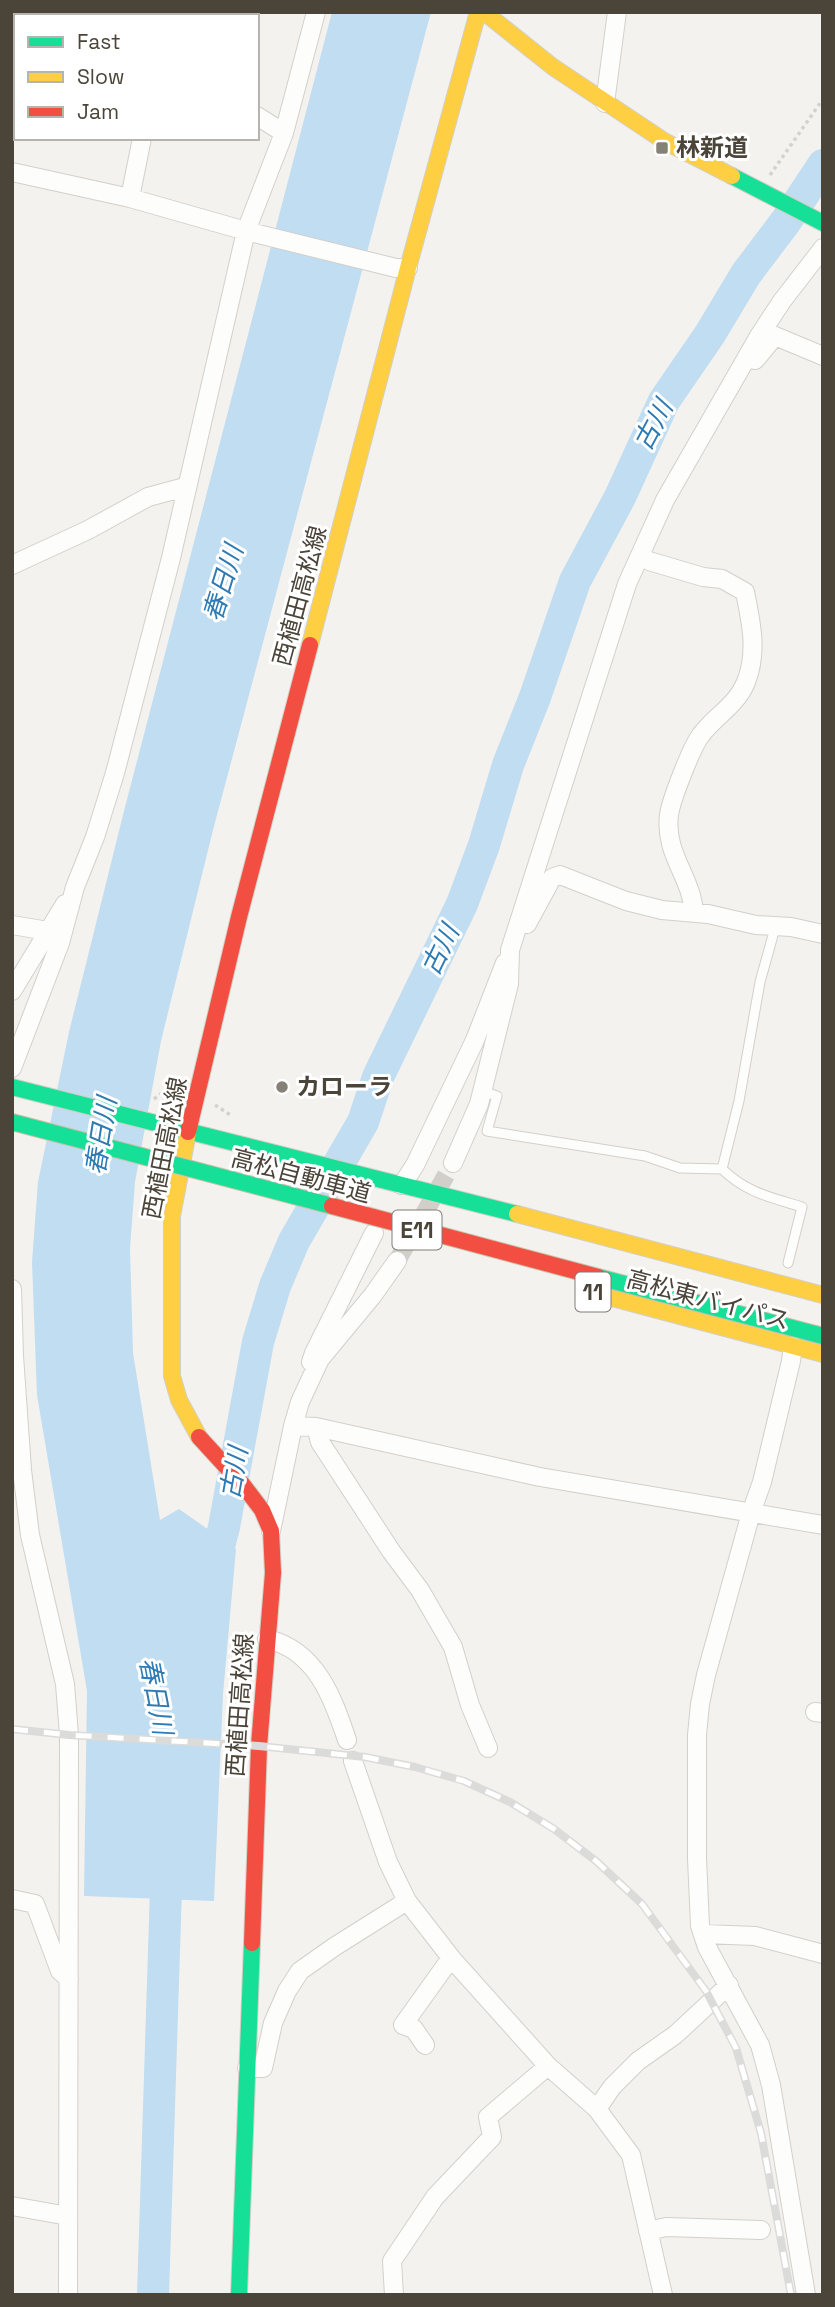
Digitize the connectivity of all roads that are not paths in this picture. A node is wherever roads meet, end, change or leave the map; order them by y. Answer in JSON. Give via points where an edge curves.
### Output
{"nodes":[{"id":1,"x":316,"y":12,"type":"edge"},
{"id":2,"x":478,"y":12,"type":"edge"},
{"id":3,"x":484,"y":12,"type":"edge"},
{"id":4,"x":617,"y":12,"type":"edge"},
{"id":5,"x":605,"y":103,"type":"junction"},
{"id":6,"x":259,"y":117,"type":"edge"},
{"id":7,"x":284,"y":133,"type":"junction"},
{"id":8,"x":142,"y":140,"type":"edge"},
{"id":9,"x":12,"y":172,"type":"edge"},
{"id":10,"x":130,"y":198,"type":"junction"},
{"id":11,"x":823,"y":223,"type":"edge"},
{"id":12,"x":249,"y":232,"type":"junction"},
{"id":13,"x":823,"y":248,"type":"edge"},
{"id":14,"x":402,"y":268,"type":"junction"},
{"id":15,"x":794,"y":287,"type":"junction"},
{"id":16,"x":775,"y":336,"type":"junction"},
{"id":17,"x":823,"y":356,"type":"edge"},
{"id":18,"x":738,"y":373,"type":"junction"},
{"id":19,"x":684,"y":470,"type":"junction"},
{"id":20,"x":185,"y":487,"type":"junction"},
{"id":21,"x":649,"y":561,"type":"junction"},
{"id":22,"x":13,"y":565,"type":"edge"},
{"id":23,"x":12,"y":584,"type":"edge"},
{"id":24,"x":618,"y":611,"type":"junction"},
{"id":25,"x":75,"y":887,"type":"junction"},
{"id":26,"x":694,"y":913,"type":"junction"},
{"id":27,"x":12,"y":925,"type":"edge"},
{"id":28,"x":775,"y":928,"type":"junction"},
{"id":29,"x":516,"y":929,"type":"junction"},
{"id":30,"x":48,"y":931,"type":"junction"},
{"id":31,"x":823,"y":934,"type":"edge"},
{"id":32,"x":510,"y":950,"type":"junction"},
{"id":33,"x":12,"y":991,"type":"edge"},
{"id":34,"x":12,"y":1068,"type":"edge"},
{"id":35,"x":19,"y":1088,"type":"edge"},
{"id":36,"x":482,"y":1091,"type":"junction"},
{"id":37,"x":12,"y":1107,"type":"edge"},
{"id":38,"x":12,"y":1122,"type":"edge"},
{"id":39,"x":188,"y":1133,"type":"junction"},
{"id":40,"x":15,"y":1139,"type":"edge"},
{"id":41,"x":198,"y":1154,"type":"dead end"},
{"id":42,"x":453,"y":1163,"type":"tunnel mouth"},
{"id":43,"x":722,"y":1169,"type":"junction"},
{"id":44,"x":396,"y":1183,"type":"junction"},
{"id":45,"x":184,"y":1184,"type":"junction"},
{"id":46,"x":315,"y":1218,"type":"dead end"},
{"id":47,"x":369,"y":1232,"type":"junction"},
{"id":48,"x":397,"y":1261,"type":"tunnel mouth"},
{"id":49,"x":788,"y":1263,"type":"dead end"},
{"id":50,"x":12,"y":1289,"type":"edge"},
{"id":51,"x":823,"y":1295,"type":"edge"},
{"id":52,"x":823,"y":1336,"type":"edge"},
{"id":53,"x":793,"y":1346,"type":"junction"},
{"id":54,"x":823,"y":1354,"type":"edge"},
{"id":55,"x":13,"y":1355,"type":"edge"},
{"id":56,"x":300,"y":1402,"type":"junction"},
{"id":57,"x":293,"y":1426,"type":"junction"},
{"id":58,"x":316,"y":1427,"type":"junction"},
{"id":59,"x":751,"y":1513,"type":"junction"},
{"id":60,"x":823,"y":1525,"type":"edge"},
{"id":61,"x":271,"y":1531,"type":"junction"},
{"id":62,"x":268,"y":1639,"type":"junction"},
{"id":63,"x":347,"y":1740,"type":"dead end"},
{"id":64,"x":488,"y":1748,"type":"dead end"},
{"id":65,"x":353,"y":1762,"type":"dead end"},
{"id":66,"x":12,"y":1899,"type":"edge"},
{"id":67,"x":407,"y":1901,"type":"junction"},
{"id":68,"x":703,"y":1934,"type":"junction"},
{"id":69,"x":823,"y":1954,"type":"edge"},
{"id":70,"x":451,"y":1958,"type":"junction"},
{"id":71,"x":69,"y":1979,"type":"junction"},
{"id":72,"x":729,"y":1985,"type":"junction"},
{"id":73,"x":425,"y":2045,"type":"dead end"},
{"id":74,"x":548,"y":2066,"type":"junction"},
{"id":75,"x":247,"y":2068,"type":"junction"},
{"id":76,"x":597,"y":2109,"type":"junction"},
{"id":77,"x":12,"y":2206,"type":"edge"},
{"id":78,"x":68,"y":2216,"type":"junction"},
{"id":79,"x":761,"y":2230,"type":"dead end"},
{"id":80,"x":648,"y":2231,"type":"junction"},
{"id":81,"x":68,"y":2295,"type":"edge"},
{"id":82,"x":239,"y":2295,"type":"edge"},
{"id":83,"x":394,"y":2295,"type":"edge"},
{"id":84,"x":663,"y":2295,"type":"edge"},
{"id":85,"x":806,"y":2295,"type":"edge"}],
"edges":[{"from":1,"to":7,"type":"street"},
{"from":2,"to":14,"type":"main road","name":"西植田高松線"},
{"from":3,"to":5,"type":"main road"},
{"from":4,"to":5,"type":"street"},
{"from":5,"to":11,"type":"main road","via":[[664,141]]},
{"from":6,"to":7,"type":"street"},
{"from":7,"to":12,"type":"street"},
{"from":8,"to":10,"type":"street"},
{"from":9,"to":10,"type":"street"},
{"from":10,"to":12,"type":"street"},
{"from":12,"to":14,"type":"street"},
{"from":12,"to":20,"type":"street"},
{"from":13,"to":15,"type":"street"},
{"from":14,"to":39,"type":"main road","name":"西植田高松線"},
{"from":15,"to":16,"type":"street","via":[[792,302]]},
{"from":15,"to":18,"type":"street"},
{"from":16,"to":17,"type":"street"},
{"from":16,"to":18,"type":"street","via":[[746,370]]},
{"from":18,"to":19,"type":"street"},
{"from":19,"to":21,"type":"street"},
{"from":19,"to":24,"type":"street","via":[[665,500]]},
{"from":20,"to":22,"type":"street","via":[[148,497]]},
{"from":20,"to":25,"type":"street","via":[[115,773]]},
{"from":21,"to":24,"type":"street"},
{"from":21,"to":26,"type":"street","via":[[722,579],[745,592],[753,631],[746,683],[735,702],[699,737],[669,814],[670,844],[693,896]]},
{"from":22,"to":23,"type":"street"},
{"from":24,"to":29,"type":"street"},
{"from":25,"to":30,"type":"street"},
{"from":25,"to":34,"type":"street","via":[[60,943]]},
{"from":26,"to":28,"type":"street"},
{"from":26,"to":29,"type":"street","via":[[626,901],[560,875],[552,878],[523,930]]},
{"from":27,"to":30,"type":"street"},
{"from":28,"to":31,"type":"street"},
{"from":28,"to":43,"type":"lane"},
{"from":29,"to":32,"type":"street"},
{"from":30,"to":33,"type":"street"},
{"from":32,"to":36,"type":"street","via":[[509,984]]},
{"from":32,"to":44,"type":"street","via":[[475,1040],[415,1165]]},
{"from":35,"to":39,"type":"main road","name":"高松東バイパス","number":"11"},
{"from":36,"to":42,"type":"street"},
{"from":36,"to":43,"type":"lane","via":[[498,1096],[487,1131],[645,1156],[680,1168]]},
{"from":37,"to":41,"type":"main road","name":"高松自動車道"},
{"from":38,"to":52,"type":"main road","name":"高松自動車道","number":"E11","bridge":true},
{"from":39,"to":44,"type":"main road","name":"高松東バイパス","number":"11"},
{"from":39,"to":45,"type":"main road","name":"西植田高松線"},
{"from":40,"to":45,"type":"main road"},
{"from":43,"to":49,"type":"lane","via":[[750,1191],[802,1207]]},
{"from":44,"to":51,"type":"main road","name":"高松東バイパス","number":"11"},
{"from":45,"to":61,"type":"main road","name":"西植田高松線","via":[[172,1216],[172,1376],[195,1432],[243,1485]]},
{"from":46,"to":47,"type":"main road","name":"高松東バイパス","number":"11"},
{"from":47,"to":53,"type":"main road","name":"高松東バイパス","number":"11"},
{"from":47,"to":56,"type":"street","via":[[314,1353]]},
{"from":48,"to":56,"type":"street","via":[[320,1360]]},
{"from":50,"to":55,"type":"street"},
{"from":53,"to":54,"type":"main road","name":"高松東バイパス","number":"11"},
{"from":53,"to":59,"type":"street"},
{"from":55,"to":71,"type":"street","via":[[30,1535],[65,1684]]},
{"from":56,"to":57,"type":"street"},
{"from":57,"to":58,"type":"street"},
{"from":57,"to":61,"type":"street"},
{"from":58,"to":59,"type":"street","via":[[540,1477]]},
{"from":58,"to":64,"type":"street","via":[[320,1442],[421,1590],[453,1647]]},
{"from":59,"to":60,"type":"street"},
{"from":59,"to":68,"type":"street","via":[[706,1675],[697,1735]]},
{"from":61,"to":62,"type":"main road","name":"西植田高松線"},
{"from":62,"to":63,"type":"street","via":[[281,1642],[318,1672],[334,1700]]},
{"from":62,"to":75,"type":"main road","name":"西植田高松線","via":[[259,1746]]},
{"from":65,"to":67,"type":"street","via":[[388,1862]]},
{"from":66,"to":71,"type":"street","via":[[35,1905],[60,1971]]},
{"from":67,"to":70,"type":"street"},
{"from":67,"to":75,"type":"street","via":[[300,1971],[273,2023],[263,2068]]},
{"from":68,"to":69,"type":"street","via":[[755,1936]]},
{"from":68,"to":72,"type":"street"},
{"from":70,"to":73,"type":"street","via":[[403,2025],[414,2029]]},
{"from":70,"to":74,"type":"street"},
{"from":71,"to":78,"type":"street"},
{"from":72,"to":76,"type":"street","via":[[676,2035],[638,2061]]},
{"from":72,"to":85,"type":"street","via":[[760,2045],[771,2085]]},
{"from":74,"to":76,"type":"street"},
{"from":74,"to":83,"type":"street","via":[[488,2117],[492,2137],[435,2197],[392,2261]]},
{"from":75,"to":82,"type":"main road","name":"西植田高松線"},
{"from":76,"to":80,"type":"street","via":[[631,2155]]},
{"from":77,"to":78,"type":"street"},
{"from":78,"to":81,"type":"street"},
{"from":79,"to":80,"type":"street","via":[[666,2227]]},
{"from":80,"to":84,"type":"street"}]}
